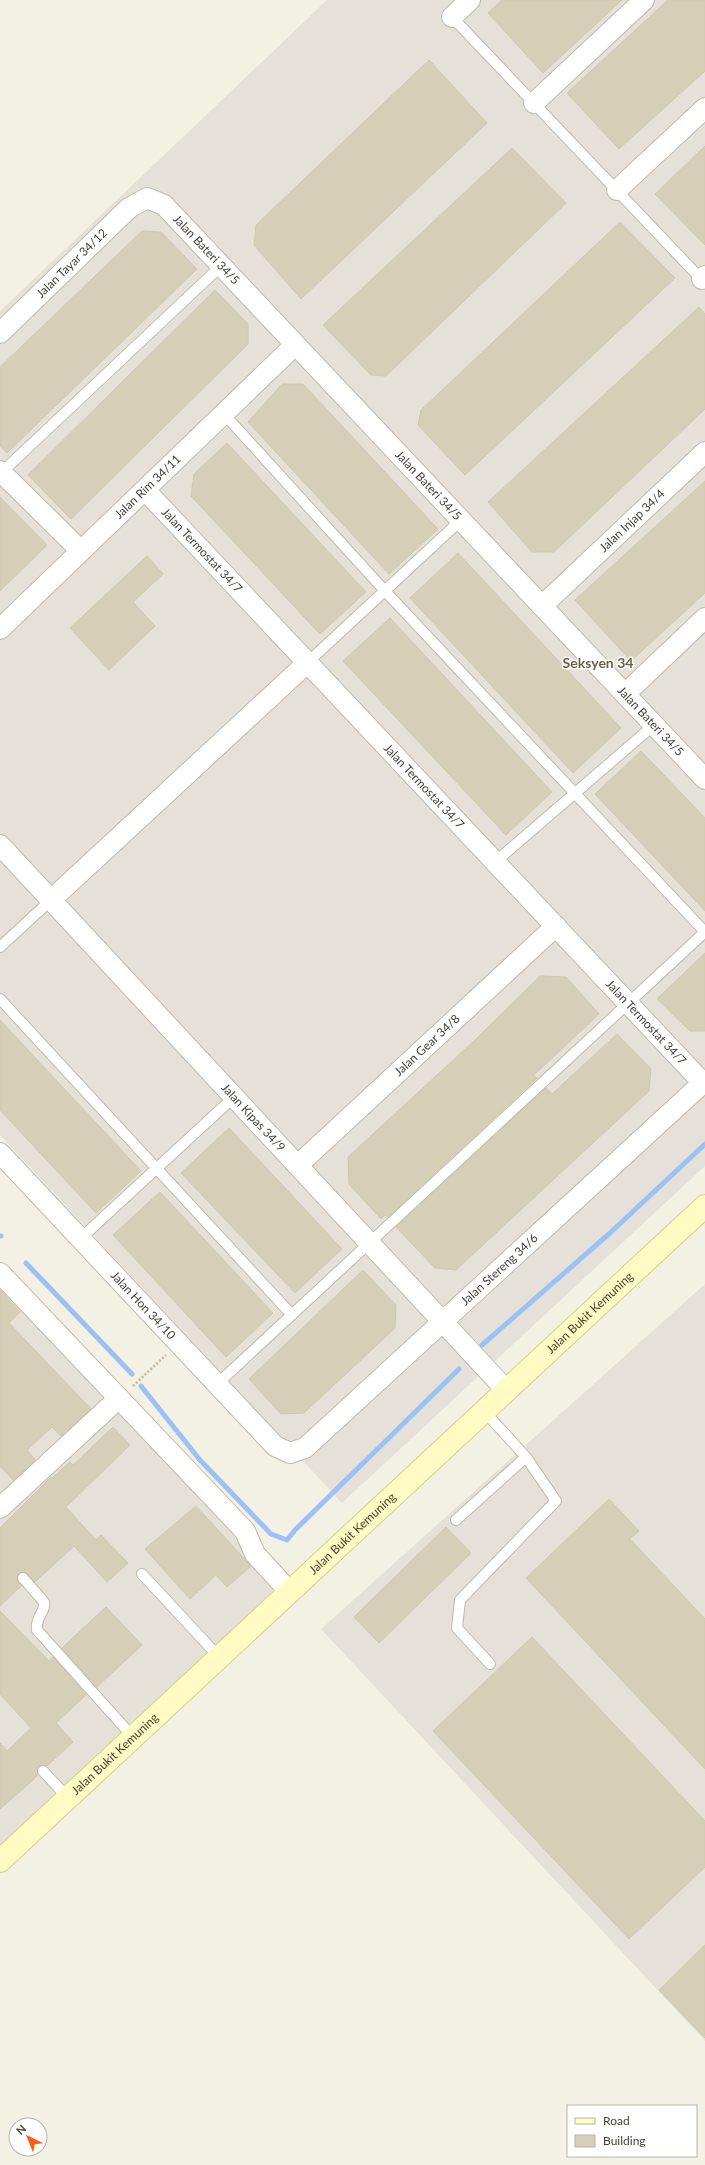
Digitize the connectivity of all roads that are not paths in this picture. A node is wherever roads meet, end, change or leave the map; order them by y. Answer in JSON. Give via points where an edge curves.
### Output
{"nodes":[{"id":1,"x":470,"y":0,"type":"edge"},
{"id":2,"x":644,"y":0,"type":"edge"},
{"id":3,"x":452,"y":17,"type":"joint"},
{"id":4,"x":534,"y":103,"type":"junction"},
{"id":5,"x":705,"y":108,"type":"edge"},
{"id":6,"x":617,"y":190,"type":"junction"},
{"id":7,"x":147,"y":198,"type":"joint"},
{"id":8,"x":221,"y":266,"type":"junction"},
{"id":9,"x":704,"y":279,"type":"edge"},
{"id":10,"x":0,"y":333,"type":"edge"},
{"id":11,"x":295,"y":345,"type":"junction"},
{"id":12,"x":224,"y":414,"type":"junction"},
{"id":13,"x":705,"y":452,"type":"edge"},
{"id":14,"x":1,"y":471,"type":"edge"},
{"id":15,"x":145,"y":490,"type":"junction"},
{"id":16,"x":461,"y":520,"type":"junction"},
{"id":17,"x":81,"y":551,"type":"junction"},
{"id":18,"x":385,"y":591,"type":"junction"},
{"id":19,"x":542,"y":606,"type":"junction"},
{"id":20,"x":705,"y":618,"type":"edge"},
{"id":21,"x":0,"y":629,"type":"edge"},
{"id":22,"x":307,"y":663,"type":"junction"},
{"id":23,"x":625,"y":694,"type":"junction"},
{"id":24,"x":654,"y":725,"type":"junction"},
{"id":25,"x":705,"y":779,"type":"edge"},
{"id":26,"x":576,"y":793,"type":"junction"},
{"id":27,"x":0,"y":845,"type":"edge"},
{"id":28,"x":495,"y":862,"type":"junction"},
{"id":29,"x":51,"y":900,"type":"junction"},
{"id":30,"x":556,"y":926,"type":"junction"},
{"id":31,"x":705,"y":932,"type":"edge"},
{"id":32,"x":0,"y":947,"type":"edge"},
{"id":33,"x":0,"y":999,"type":"edge"},
{"id":34,"x":628,"y":1003,"type":"junction"},
{"id":35,"x":704,"y":1082,"type":"edge"},
{"id":36,"x":234,"y":1097,"type":"junction"},
{"id":37,"x":0,"y":1153,"type":"edge"},
{"id":38,"x":298,"y":1165,"type":"junction"},
{"id":39,"x":156,"y":1170,"type":"junction"},
{"id":40,"x":705,"y":1206,"type":"edge"},
{"id":41,"x":80,"y":1239,"type":"junction"},
{"id":42,"x":370,"y":1243,"type":"junction"},
{"id":43,"x":0,"y":1273,"type":"edge"},
{"id":44,"x":292,"y":1315,"type":"junction"},
{"id":45,"x":443,"y":1322,"type":"junction"},
{"id":46,"x":216,"y":1385,"type":"junction"},
{"id":47,"x":506,"y":1390,"type":"junction"},
{"id":48,"x":119,"y":1398,"type":"junction"},
{"id":49,"x":484,"y":1411,"type":"junction"},
{"id":50,"x":290,"y":1453,"type":"joint"},
{"id":51,"x":526,"y":1457,"type":"junction"},
{"id":52,"x":0,"y":1508,"type":"edge"},
{"id":53,"x":456,"y":1520,"type":"dead end"},
{"id":54,"x":142,"y":1574,"type":"dead end"},
{"id":55,"x":23,"y":1578,"type":"dead end"},
{"id":56,"x":290,"y":1592,"type":"junction"},
{"id":57,"x":219,"y":1657,"type":"junction"},
{"id":58,"x":490,"y":1664,"type":"dead end"},
{"id":59,"x":134,"y":1736,"type":"junction"},
{"id":60,"x":43,"y":1771,"type":"dead end"},
{"id":61,"x":68,"y":1798,"type":"junction"},
{"id":62,"x":0,"y":1861,"type":"edge"}],
"edges":[{"from":1,"to":3,"type":"street"},
{"from":2,"to":4,"type":"street"},
{"from":3,"to":4,"type":"lane"},
{"from":4,"to":6,"type":"lane"},
{"from":5,"to":6,"type":"street"},
{"from":6,"to":9,"type":"lane"},
{"from":7,"to":8,"type":"street","name":"Jalan Bateri 34/5","via":[[164,205]]},
{"from":7,"to":10,"type":"street","name":"Jalan Tayar 34/12","via":[[129,208]]},
{"from":8,"to":11,"type":"street","name":"Jalan Bateri 34/5"},
{"from":8,"to":14,"type":"lane"},
{"from":11,"to":12,"type":"street","name":"Jalan Rim 34/11"},
{"from":11,"to":16,"type":"street","name":"Jalan Bateri 34/5"},
{"from":12,"to":15,"type":"street","name":"Jalan Rim 34/11"},
{"from":12,"to":18,"type":"lane"},
{"from":13,"to":19,"type":"street","name":"Jalan Injap 34/4"},
{"from":14,"to":17,"type":"street"},
{"from":15,"to":17,"type":"street","name":"Jalan Rim 34/11"},
{"from":15,"to":22,"type":"street","name":"Jalan Termostat 34/7"},
{"from":16,"to":18,"type":"lane"},
{"from":16,"to":19,"type":"street","name":"Jalan Bateri 34/5"},
{"from":17,"to":21,"type":"street","name":"Jalan Rim 34/11"},
{"from":18,"to":22,"type":"lane"},
{"from":18,"to":26,"type":"lane"},
{"from":19,"to":23,"type":"street","name":"Jalan Bateri 34/5"},
{"from":20,"to":23,"type":"street"},
{"from":22,"to":28,"type":"street","name":"Jalan Termostat 34/7"},
{"from":22,"to":29,"type":"street"},
{"from":23,"to":24,"type":"street","name":"Jalan Bateri 34/5"},
{"from":24,"to":25,"type":"street","name":"Jalan Bateri 34/5"},
{"from":24,"to":26,"type":"lane"},
{"from":26,"to":28,"type":"lane"},
{"from":26,"to":31,"type":"lane"},
{"from":27,"to":29,"type":"street","name":"Jalan Kipas 34/9"},
{"from":28,"to":30,"type":"street","name":"Jalan Termostat 34/7"},
{"from":29,"to":32,"type":"lane"},
{"from":29,"to":36,"type":"street","name":"Jalan Kipas 34/9"},
{"from":30,"to":34,"type":"street","name":"Jalan Termostat 34/7"},
{"from":30,"to":38,"type":"street","name":"Jalan Gear 34/8"},
{"from":31,"to":34,"type":"lane"},
{"from":33,"to":39,"type":"lane"},
{"from":34,"to":35,"type":"street","name":"Jalan Termostat 34/7"},
{"from":34,"to":42,"type":"lane"},
{"from":35,"to":45,"type":"street","name":"Jalan Stereng 34/6"},
{"from":36,"to":38,"type":"street","name":"Jalan Kipas 34/9"},
{"from":36,"to":39,"type":"lane"},
{"from":37,"to":41,"type":"street","name":"Jalan Hon 34/10"},
{"from":38,"to":42,"type":"street","name":"Jalan Kipas 34/9"},
{"from":39,"to":41,"type":"lane"},
{"from":39,"to":44,"type":"lane"},
{"from":40,"to":47,"type":"main road","name":"Jalan Bukit Kemuning"},
{"from":41,"to":46,"type":"street","name":"Jalan Hon 34/10"},
{"from":42,"to":44,"type":"lane"},
{"from":42,"to":45,"type":"street","name":"Jalan Kipas 34/9"},
{"from":43,"to":48,"type":"street"},
{"from":44,"to":46,"type":"lane"},
{"from":45,"to":47,"type":"street","name":"Jalan Kipas 34/9"},
{"from":45,"to":50,"type":"street","name":"Jalan Stereng 34/6","via":[[304,1448]]},
{"from":46,"to":50,"type":"street","name":"Jalan Hon 34/10","via":[[275,1446]]},
{"from":47,"to":49,"type":"main road","name":"Jalan Bukit Kemuning"},
{"from":48,"to":52,"type":"street"},
{"from":48,"to":56,"type":"street","via":[[245,1531],[254,1554]]},
{"from":49,"to":51,"type":"lane"},
{"from":49,"to":56,"type":"main road","name":"Jalan Bukit Kemuning"},
{"from":51,"to":53,"type":"lane"},
{"from":51,"to":58,"type":"lane","via":[[556,1501],[460,1600],[457,1628]]},
{"from":54,"to":57,"type":"lane"},
{"from":55,"to":59,"type":"lane","via":[[44,1602],[37,1630]]},
{"from":56,"to":57,"type":"main road","name":"Jalan Bukit Kemuning"},
{"from":57,"to":59,"type":"main road","name":"Jalan Bukit Kemuning"},
{"from":59,"to":61,"type":"main road","name":"Jalan Bukit Kemuning"},
{"from":60,"to":61,"type":"lane"},
{"from":61,"to":62,"type":"main road","name":"Jalan Bukit Kemuning"}]}
